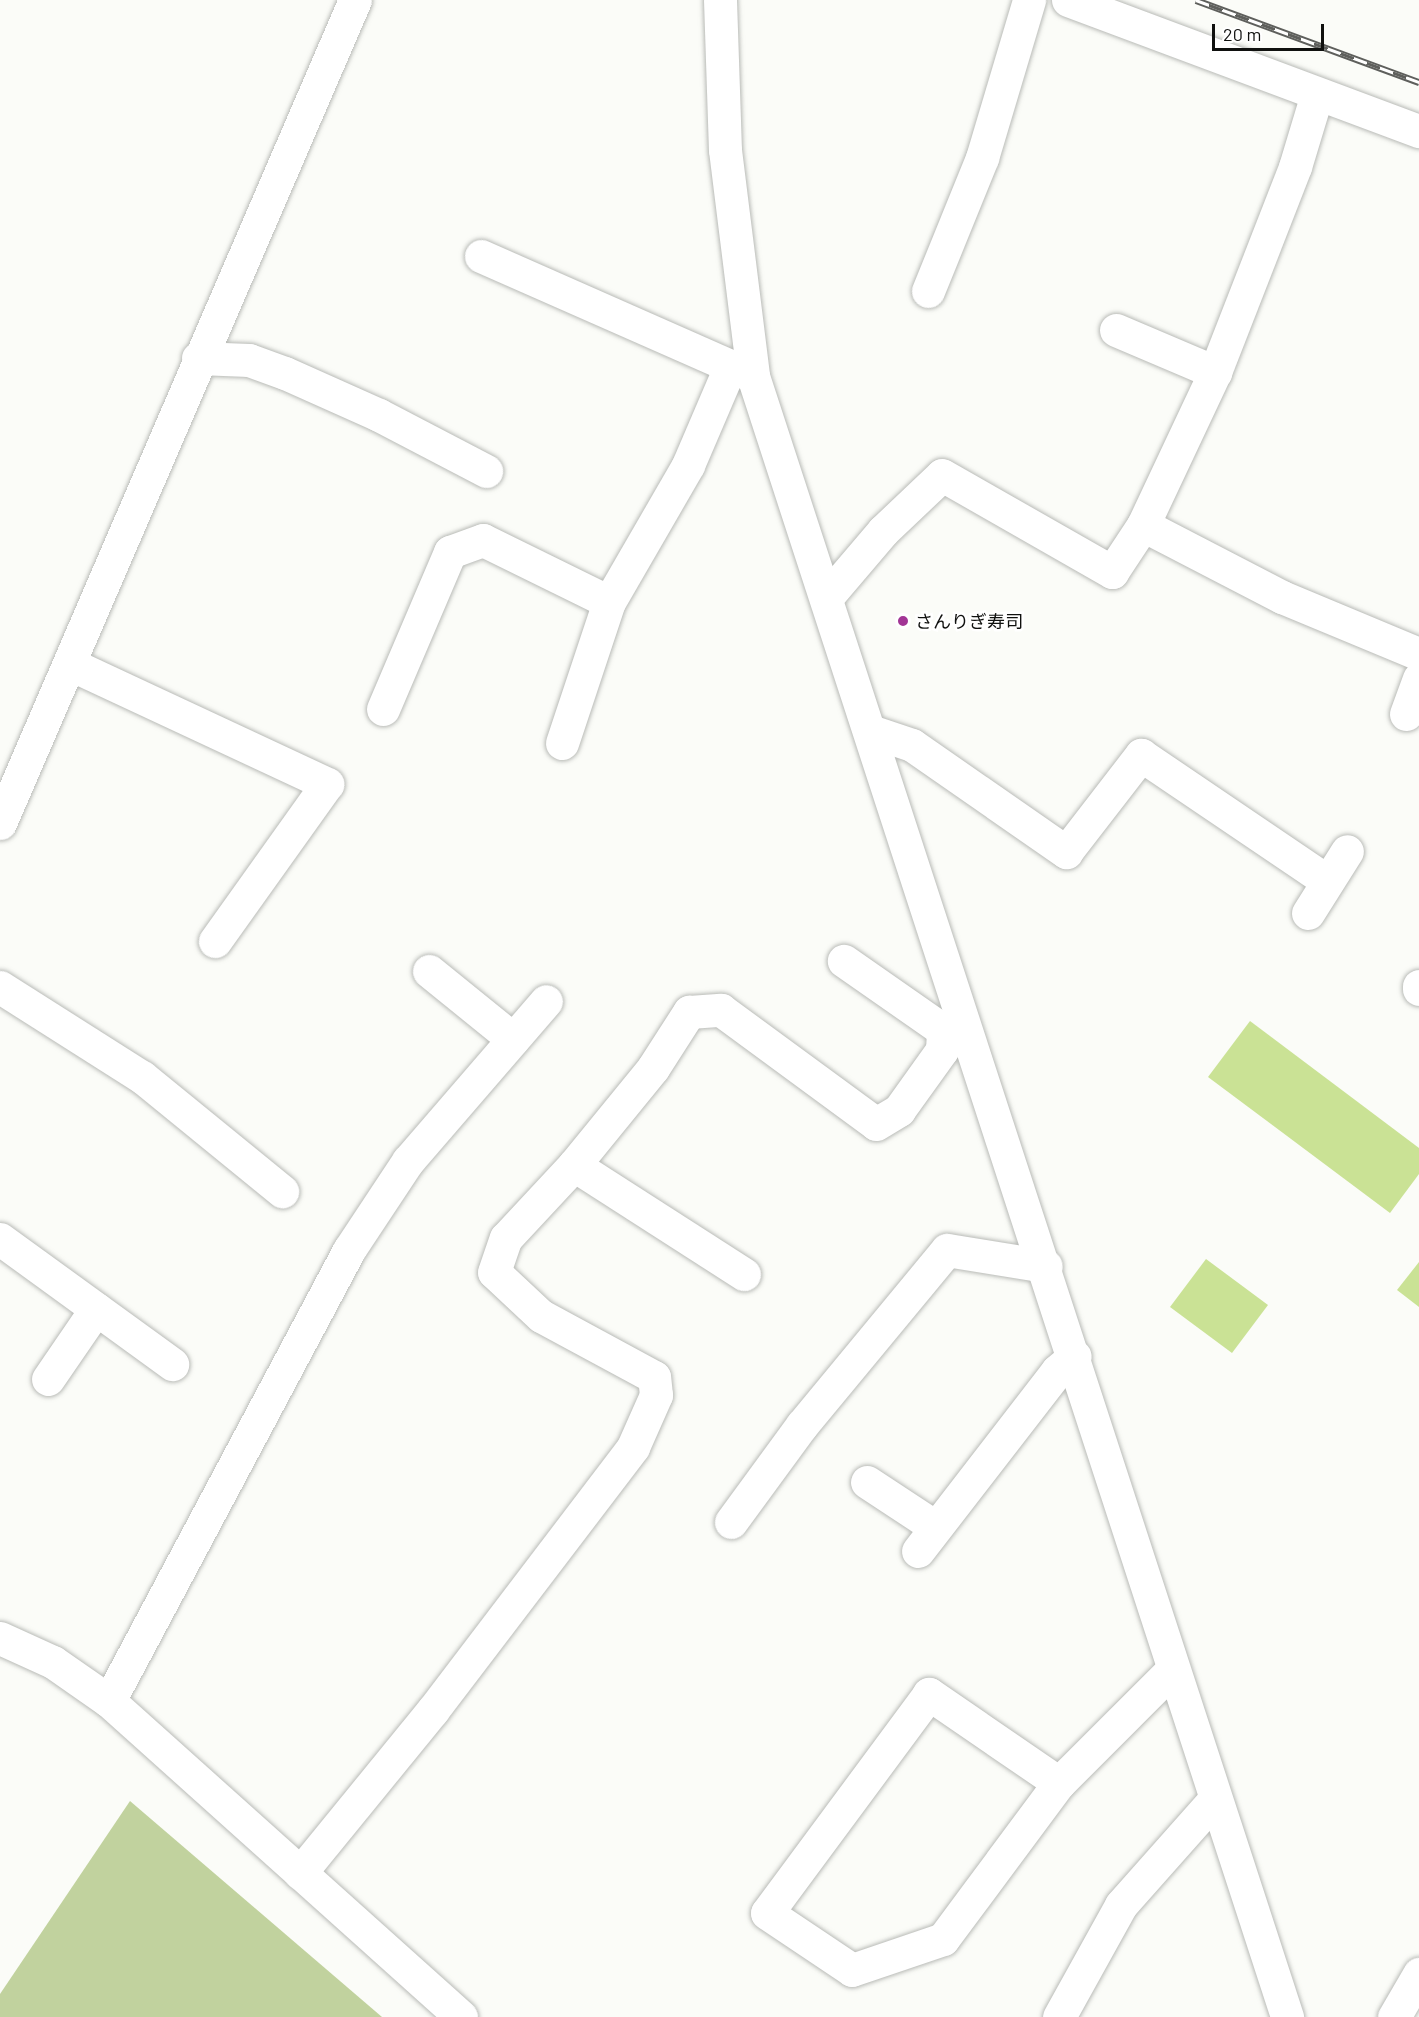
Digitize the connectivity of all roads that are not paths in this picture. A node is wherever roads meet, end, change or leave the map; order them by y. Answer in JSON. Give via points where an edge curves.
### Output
{"nodes":[{"id":1,"x":355,"y":0,"type":"edge"},
{"id":2,"x":720,"y":0,"type":"edge"},
{"id":3,"x":1029,"y":0,"type":"edge"},
{"id":4,"x":1068,"y":0,"type":"edge"},
{"id":5,"x":1317,"y":94,"type":"junction"},
{"id":6,"x":1419,"y":131,"type":"edge"},
{"id":7,"x":481,"y":256,"type":"dead end"},
{"id":8,"x":928,"y":291,"type":"dead end"},
{"id":9,"x":1116,"y":330,"type":"dead end"},
{"id":10,"x":198,"y":358,"type":"junction"},
{"id":11,"x":741,"y":372,"type":"junction"},
{"id":12,"x":1215,"y":372,"type":"junction"},
{"id":13,"x":486,"y":471,"type":"dead end"},
{"id":14,"x":1143,"y":525,"type":"junction"},
{"id":15,"x":826,"y":598,"type":"junction"},
{"id":16,"x":609,"y":602,"type":"junction"},
{"id":17,"x":1419,"y":654,"type":"edge"},
{"id":18,"x":70,"y":664,"type":"junction"},
{"id":19,"x":1419,"y":678,"type":"edge"},
{"id":20,"x":383,"y":709,"type":"dead end"},
{"id":21,"x":1406,"y":714,"type":"dead end"},
{"id":22,"x":870,"y":731,"type":"junction"},
{"id":23,"x":562,"y":743,"type":"dead end"},
{"id":24,"x":0,"y":823,"type":"edge"},
{"id":25,"x":1347,"y":851,"type":"dead end"},
{"id":26,"x":1327,"y":880,"type":"junction"},
{"id":27,"x":1308,"y":913,"type":"dead end"},
{"id":28,"x":215,"y":941,"type":"dead end"},
{"id":29,"x":844,"y":961,"type":"dead end"},
{"id":30,"x":429,"y":971,"type":"dead end"},
{"id":31,"x":0,"y":987,"type":"edge"},
{"id":32,"x":546,"y":1001,"type":"dead end"},
{"id":33,"x":513,"y":1040,"type":"junction"},
{"id":34,"x":574,"y":1165,"type":"junction"},
{"id":35,"x":282,"y":1191,"type":"dead end"},
{"id":36,"x":0,"y":1239,"type":"edge"},
{"id":37,"x":1046,"y":1266,"type":"junction"},
{"id":38,"x":744,"y":1274,"type":"dead end"},
{"id":39,"x":96,"y":1309,"type":"junction"},
{"id":40,"x":1076,"y":1356,"type":"junction"},
{"id":41,"x":172,"y":1364,"type":"dead end"},
{"id":42,"x":48,"y":1379,"type":"dead end"},
{"id":43,"x":867,"y":1482,"type":"dead end"},
{"id":44,"x":731,"y":1522,"type":"dead end"},
{"id":45,"x":0,"y":1638,"type":"edge"},
{"id":46,"x":1172,"y":1670,"type":"junction"},
{"id":47,"x":109,"y":1701,"type":"junction"},
{"id":48,"x":1059,"y":1783,"type":"junction"},
{"id":49,"x":1215,"y":1799,"type":"junction"},
{"id":50,"x":300,"y":1873,"type":"junction"},
{"id":51,"x":1419,"y":1974,"type":"edge"},
{"id":52,"x":461,"y":2017,"type":"edge"},
{"id":53,"x":1059,"y":2017,"type":"edge"},
{"id":54,"x":1287,"y":2017,"type":"edge"},
{"id":55,"x":1395,"y":2017,"type":"edge"}],
"edges":[{"from":1,"to":10,"type":"street"},
{"from":2,"to":11,"type":"street","via":[[725,150]]},
{"from":3,"to":8,"type":"street","via":[[982,158]]},
{"from":4,"to":5,"type":"street"},
{"from":5,"to":6,"type":"street"},
{"from":5,"to":12,"type":"street","via":[[1294,167]]},
{"from":7,"to":11,"type":"street"},
{"from":9,"to":12,"type":"street"},
{"from":10,"to":13,"type":"street","via":[[249,360],[285,373],[379,415]]},
{"from":10,"to":18,"type":"street"},
{"from":11,"to":15,"type":"street"},
{"from":11,"to":16,"type":"street"},
{"from":12,"to":14,"type":"street"},
{"from":14,"to":15,"type":"street","via":[[1112,572],[942,475],[883,531]]},
{"from":14,"to":17,"type":"street","via":[[1282,597]]},
{"from":15,"to":22,"type":"street"},
{"from":16,"to":20,"type":"street","via":[[483,540],[450,552]]},
{"from":16,"to":23,"type":"street"},
{"from":18,"to":24,"type":"street"},
{"from":18,"to":28,"type":"street","via":[[327,784]]},
{"from":19,"to":21,"type":"street"},
{"from":22,"to":26,"type":"street","via":[[912,745],[1066,852],[1141,755]]},
{"from":22,"to":37,"type":"street"},
{"from":25,"to":26,"type":"street"},
{"from":26,"to":27,"type":"street"},
{"from":29,"to":34,"type":"street","via":[[943,1030],[942,1050],[899,1110],[876,1124],[720,1010],[689,1012],[653,1068]]},
{"from":30,"to":33,"type":"street"},
{"from":31,"to":35,"type":"street","via":[[142,1077]]},
{"from":32,"to":33,"type":"street"},
{"from":33,"to":47,"type":"street","via":[[408,1161],[349,1250]]},
{"from":34,"to":38,"type":"street"},
{"from":34,"to":50,"type":"street","via":[[506,1238],[494,1272],[541,1316],[654,1377],[656,1395],[633,1447],[434,1710]]},
{"from":36,"to":39,"type":"street"},
{"from":37,"to":40,"type":"street"},
{"from":37,"to":44,"type":"street","via":[[946,1250],[802,1425]]},
{"from":39,"to":41,"type":"street"},
{"from":39,"to":42,"type":"street"},
{"from":40,"to":43,"type":"street","via":[[1057,1371],[926,1538]]},
{"from":40,"to":46,"type":"street"},
{"from":45,"to":47,"type":"street","via":[[53,1662]]},
{"from":46,"to":48,"type":"street"},
{"from":46,"to":49,"type":"street"},
{"from":47,"to":50,"type":"street"},
{"from":48,"to":48,"type":"street","via":[[928,1694],[767,1913],[852,1970],[943,1939]]},
{"from":49,"to":53,"type":"street","via":[[1121,1905]]},
{"from":49,"to":54,"type":"street"},
{"from":50,"to":52,"type":"street"},
{"from":51,"to":55,"type":"street"}]}
